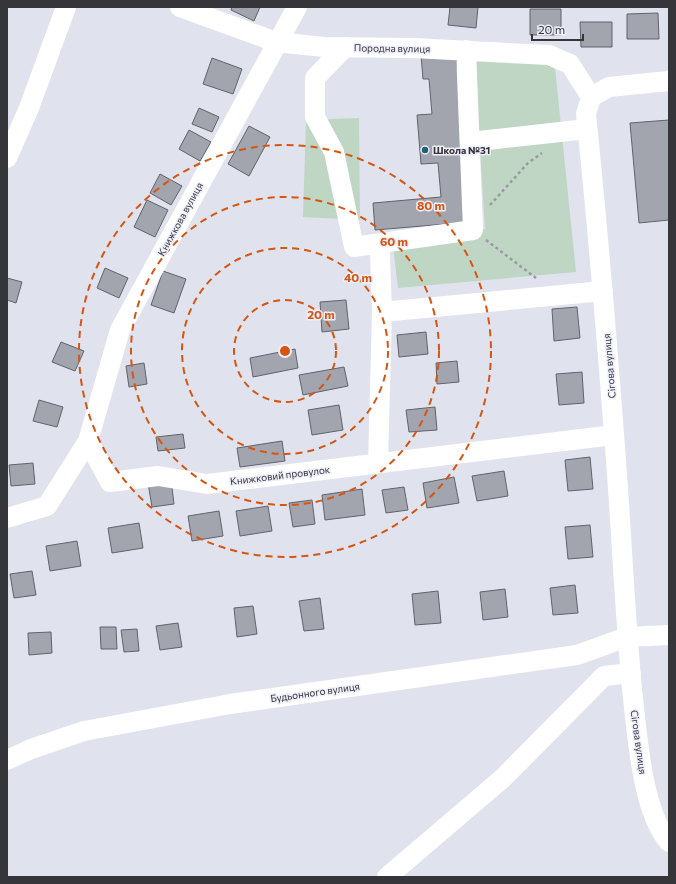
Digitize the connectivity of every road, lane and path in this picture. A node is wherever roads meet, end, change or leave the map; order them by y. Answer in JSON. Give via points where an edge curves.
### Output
{"nodes":[{"id":1,"x":66,"y":7,"type":"edge"},
{"id":2,"x":180,"y":7,"type":"edge"},
{"id":3,"x":297,"y":7,"type":"edge"},
{"id":4,"x":276,"y":42,"type":"junction"},
{"id":5,"x":345,"y":47,"type":"junction"},
{"id":6,"x":466,"y":50,"type":"junction"},
{"id":7,"x":669,"y":81,"type":"edge"},
{"id":8,"x":591,"y":97,"type":"junction"},
{"id":9,"x":587,"y":129,"type":"junction"},
{"id":10,"x":470,"y":142,"type":"junction"},
{"id":11,"x":544,"y":152,"type":"dead end"},
{"id":12,"x":7,"y":158,"type":"edge"},
{"id":13,"x":473,"y":227,"type":"junction"},
{"id":14,"x":380,"y":254,"type":"dead end"},
{"id":15,"x":603,"y":291,"type":"junction"},
{"id":16,"x":559,"y":296,"type":"junction"},
{"id":17,"x":382,"y":312,"type":"junction"},
{"id":18,"x":614,"y":435,"type":"junction"},
{"id":19,"x":88,"y":441,"type":"junction"},
{"id":20,"x":378,"y":463,"type":"junction"},
{"id":21,"x":7,"y":518,"type":"edge"},
{"id":22,"x":669,"y":635,"type":"edge"},
{"id":23,"x":627,"y":637,"type":"junction"},
{"id":24,"x":577,"y":655,"type":"junction"},
{"id":25,"x":631,"y":673,"type":"junction"},
{"id":26,"x":604,"y":676,"type":"junction"},
{"id":27,"x":7,"y":760,"type":"edge"},
{"id":28,"x":668,"y":839,"type":"edge"},
{"id":29,"x":387,"y":877,"type":"edge"}],
"edges":[{"from":1,"to":12,"type":"street","via":[[29,108]]},
{"from":2,"to":4,"type":"street","name":"Породна вулиця"},
{"from":3,"to":4,"type":"street","name":"Книжкова вулиця"},
{"from":4,"to":5,"type":"street","name":"Породна вулиця"},
{"from":4,"to":19,"type":"street","name":"Книжкова вулиця","via":[[120,330]]},
{"from":5,"to":6,"type":"street","name":"Породна вулиця"},
{"from":5,"to":13,"type":"street","via":[[315,78],[315,117],[334,152],[354,248]]},
{"from":6,"to":8,"type":"street","name":"Породна вулиця","via":[[549,55],[570,64]]},
{"from":6,"to":10,"type":"street"},
{"from":7,"to":8,"type":"street","via":[[609,87]]},
{"from":8,"to":9,"type":"street","name":"Сігова вулиця","via":[[586,114]]},
{"from":9,"to":10,"type":"street"},
{"from":9,"to":15,"type":"street","name":"Сігова вулиця"},
{"from":10,"to":13,"type":"street"},
{"from":11,"to":13,"type":"path","via":[[528,163]]},
{"from":13,"to":16,"type":"path"},
{"from":14,"to":17,"type":"street"},
{"from":15,"to":16,"type":"street"},
{"from":15,"to":18,"type":"street","name":"Сігова вулиця"},
{"from":16,"to":17,"type":"street"},
{"from":17,"to":20,"type":"street"},
{"from":18,"to":20,"type":"street","name":"Книжковий провулок"},
{"from":18,"to":23,"type":"street","name":"Сігова вулиця"},
{"from":19,"to":20,"type":"street","name":"Книжковий провулок","via":[[110,482],[158,476],[207,484]]},
{"from":19,"to":21,"type":"street","via":[[47,506]]},
{"from":22,"to":23,"type":"street"},
{"from":23,"to":24,"type":"street","name":"Будьонного вулиця"},
{"from":23,"to":25,"type":"street","name":"Сігова вулиця"},
{"from":24,"to":26,"type":"street"},
{"from":24,"to":27,"type":"street","name":"Будьонного вулиця","via":[[230,704],[84,731]]},
{"from":25,"to":26,"type":"street"},
{"from":25,"to":28,"type":"street","name":"Сігова вулиця","via":[[639,750],[646,788],[656,818]]},
{"from":26,"to":29,"type":"street","via":[[503,778]]}]}
